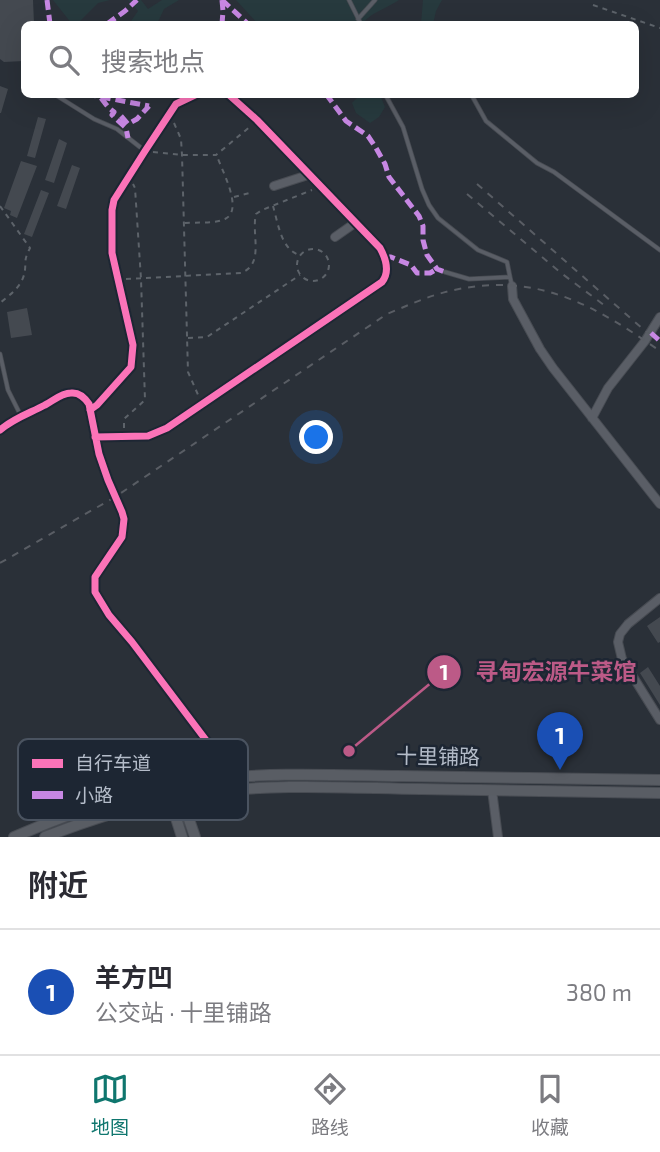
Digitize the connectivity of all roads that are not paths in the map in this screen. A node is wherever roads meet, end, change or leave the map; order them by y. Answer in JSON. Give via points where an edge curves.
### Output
{"nodes":[{"id":1,"x":349,"y":0,"type":"edge"},
{"id":2,"x":375,"y":0,"type":"edge"},
{"id":3,"x":358,"y":19,"type":"joint"},
{"id":4,"x":60,"y":98,"type":"edge"},
{"id":5,"x":189,"y":98,"type":"edge"},
{"id":6,"x":232,"y":98,"type":"edge"},
{"id":7,"x":387,"y":98,"type":"edge"},
{"id":8,"x":473,"y":98,"type":"edge"},
{"id":9,"x":145,"y":151,"type":"junction"},
{"id":10,"x":308,"y":175,"type":"junction"},
{"id":11,"x":274,"y":186,"type":"dead end"},
{"id":12,"x":355,"y":223,"type":"junction"},
{"id":13,"x":335,"y":237,"type":"dead end"},
{"id":14,"x":660,"y":250,"type":"edge"},
{"id":15,"x":445,"y":272,"type":"dead end"},
{"id":16,"x":511,"y":282,"type":"junction"},
{"id":17,"x":660,"y":316,"type":"edge"},
{"id":18,"x":0,"y":354,"type":"edge"},
{"id":19,"x":90,"y":410,"type":"junction"},
{"id":20,"x":21,"y":416,"type":"junction"},
{"id":21,"x":592,"y":418,"type":"junction"},
{"id":22,"x":0,"y":430,"type":"edge"},
{"id":23,"x":95,"y":437,"type":"junction"},
{"id":24,"x":660,"y":504,"type":"edge"},
{"id":25,"x":660,"y":598,"type":"edge"},
{"id":26,"x":660,"y":720,"type":"edge"},
{"id":27,"x":205,"y":739,"type":"edge"},
{"id":28,"x":248,"y":777,"type":"edge"},
{"id":29,"x":660,"y":780,"type":"edge"},
{"id":30,"x":248,"y":789,"type":"edge"},
{"id":31,"x":492,"y":790,"type":"junction"},
{"id":32,"x":660,"y":793,"type":"edge"},
{"id":33,"x":57,"y":820,"type":"edge"},
{"id":34,"x":93,"y":820,"type":"edge"},
{"id":35,"x":186,"y":820,"type":"edge"},
{"id":36,"x":14,"y":837,"type":"edge"},
{"id":37,"x":46,"y":837,"type":"edge"},
{"id":38,"x":195,"y":837,"type":"edge"},
{"id":39,"x":498,"y":837,"type":"edge"}],
"edges":[{"from":1,"to":3,"type":"lane"},
{"from":2,"to":3,"type":"lane"},
{"from":4,"to":9,"type":"lane","via":[[117,129]]},
{"from":5,"to":9,"type":"street","via":[[176,104]]},
{"from":6,"to":10,"type":"street"},
{"from":7,"to":16,"type":"lane","via":[[403,127],[429,205],[478,250],[507,262]]},
{"from":8,"to":14,"type":"lane","via":[[486,121],[537,163]]},
{"from":9,"to":19,"type":"street","via":[[112,210],[112,253],[133,345],[131,367]]},
{"from":10,"to":11,"type":"street"},
{"from":10,"to":12,"type":"street"},
{"from":12,"to":13,"type":"street"},
{"from":12,"to":23,"type":"street","via":[[385,257],[382,282],[157,433]]},
{"from":15,"to":16,"type":"lane"},
{"from":16,"to":21,"type":"street","via":[[513,299],[540,349]]},
{"from":17,"to":21,"type":"street"},
{"from":18,"to":20,"type":"lane","via":[[8,390]]},
{"from":19,"to":20,"type":"street","via":[[82,396],[67,393]]},
{"from":19,"to":23,"type":"street"},
{"from":20,"to":22,"type":"street"},
{"from":21,"to":24,"type":"street"},
{"from":23,"to":27,"type":"street","via":[[124,520],[118,546],[95,577],[96,592]]},
{"from":25,"to":26,"type":"street","via":[[628,624],[618,642],[622,659]]},
{"from":28,"to":29,"type":"main road","name":"十里铺路"},
{"from":30,"to":31,"type":"main road","name":"十里铺路"},
{"from":31,"to":32,"type":"main road","name":"十里铺路"},
{"from":31,"to":39,"type":"street"},
{"from":33,"to":36,"type":"main road","name":"十里铺路"},
{"from":34,"to":37,"type":"main road","name":"十里铺路"},
{"from":35,"to":38,"type":"main road"}]}
